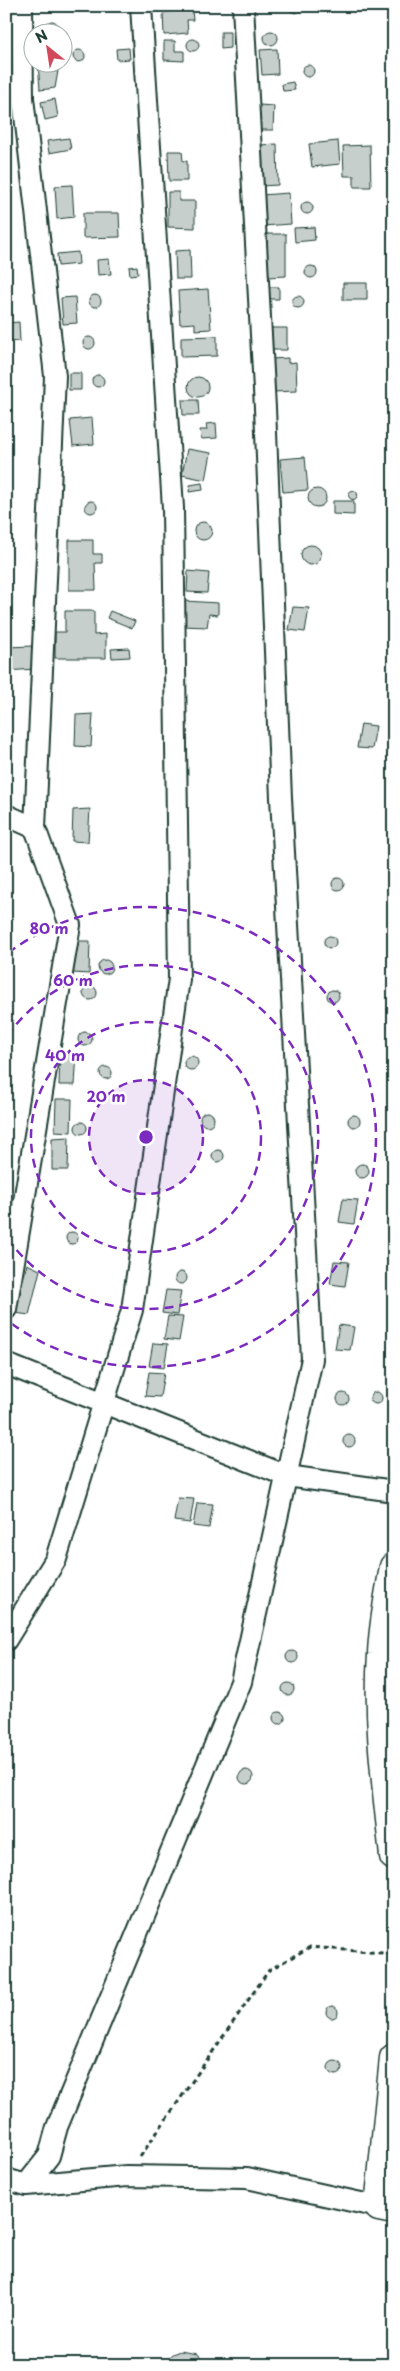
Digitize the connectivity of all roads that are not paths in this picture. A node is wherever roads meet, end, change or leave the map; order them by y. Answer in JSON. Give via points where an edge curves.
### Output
{"nodes":[{"id":1,"x":22,"y":6,"type":"edge"},
{"id":2,"x":141,"y":6,"type":"edge"},
{"id":3,"x":243,"y":6,"type":"edge"},
{"id":4,"x":6,"y":815,"type":"edge"},
{"id":5,"x":36,"y":828,"type":"junction"},
{"id":6,"x":6,"y":1309,"type":"edge"},
{"id":7,"x":6,"y":1364,"type":"edge"},
{"id":8,"x":104,"y":1403,"type":"junction"},
{"id":9,"x":287,"y":1476,"type":"junction"},
{"id":10,"x":394,"y":1491,"type":"edge"},
{"id":11,"x":394,"y":1567,"type":"edge"},
{"id":12,"x":6,"y":1640,"type":"edge"},
{"id":13,"x":394,"y":1856,"type":"edge"},
{"id":14,"x":394,"y":2058,"type":"edge"},
{"id":15,"x":6,"y":2179,"type":"edge"},
{"id":16,"x":26,"y":2185,"type":"junction"},
{"id":17,"x":386,"y":2208,"type":"edge"}],
"edges":[{"from":1,"to":5,"type":"street","via":[[23,98],[55,376]]},
{"from":2,"to":8,"type":"street","via":[[172,501],[179,980],[132,1310]]},
{"from":3,"to":9,"type":"street","via":[[312,1359]]},
{"from":4,"to":5,"type":"street"},
{"from":5,"to":6,"type":"street","via":[[70,925]]},
{"from":7,"to":8,"type":"street"},
{"from":8,"to":9,"type":"street"},
{"from":8,"to":12,"type":"street","via":[[56,1559]]},
{"from":9,"to":10,"type":"street"},
{"from":9,"to":16,"type":"street","via":[[241,1682],[57,2127],[49,2156]]},
{"from":11,"to":13,"type":"street","via":[[382,1653],[380,1698]]},
{"from":14,"to":17,"type":"street"},
{"from":15,"to":16,"type":"street"},
{"from":16,"to":17,"type":"street","via":[[127,2176],[247,2178]]}]}
